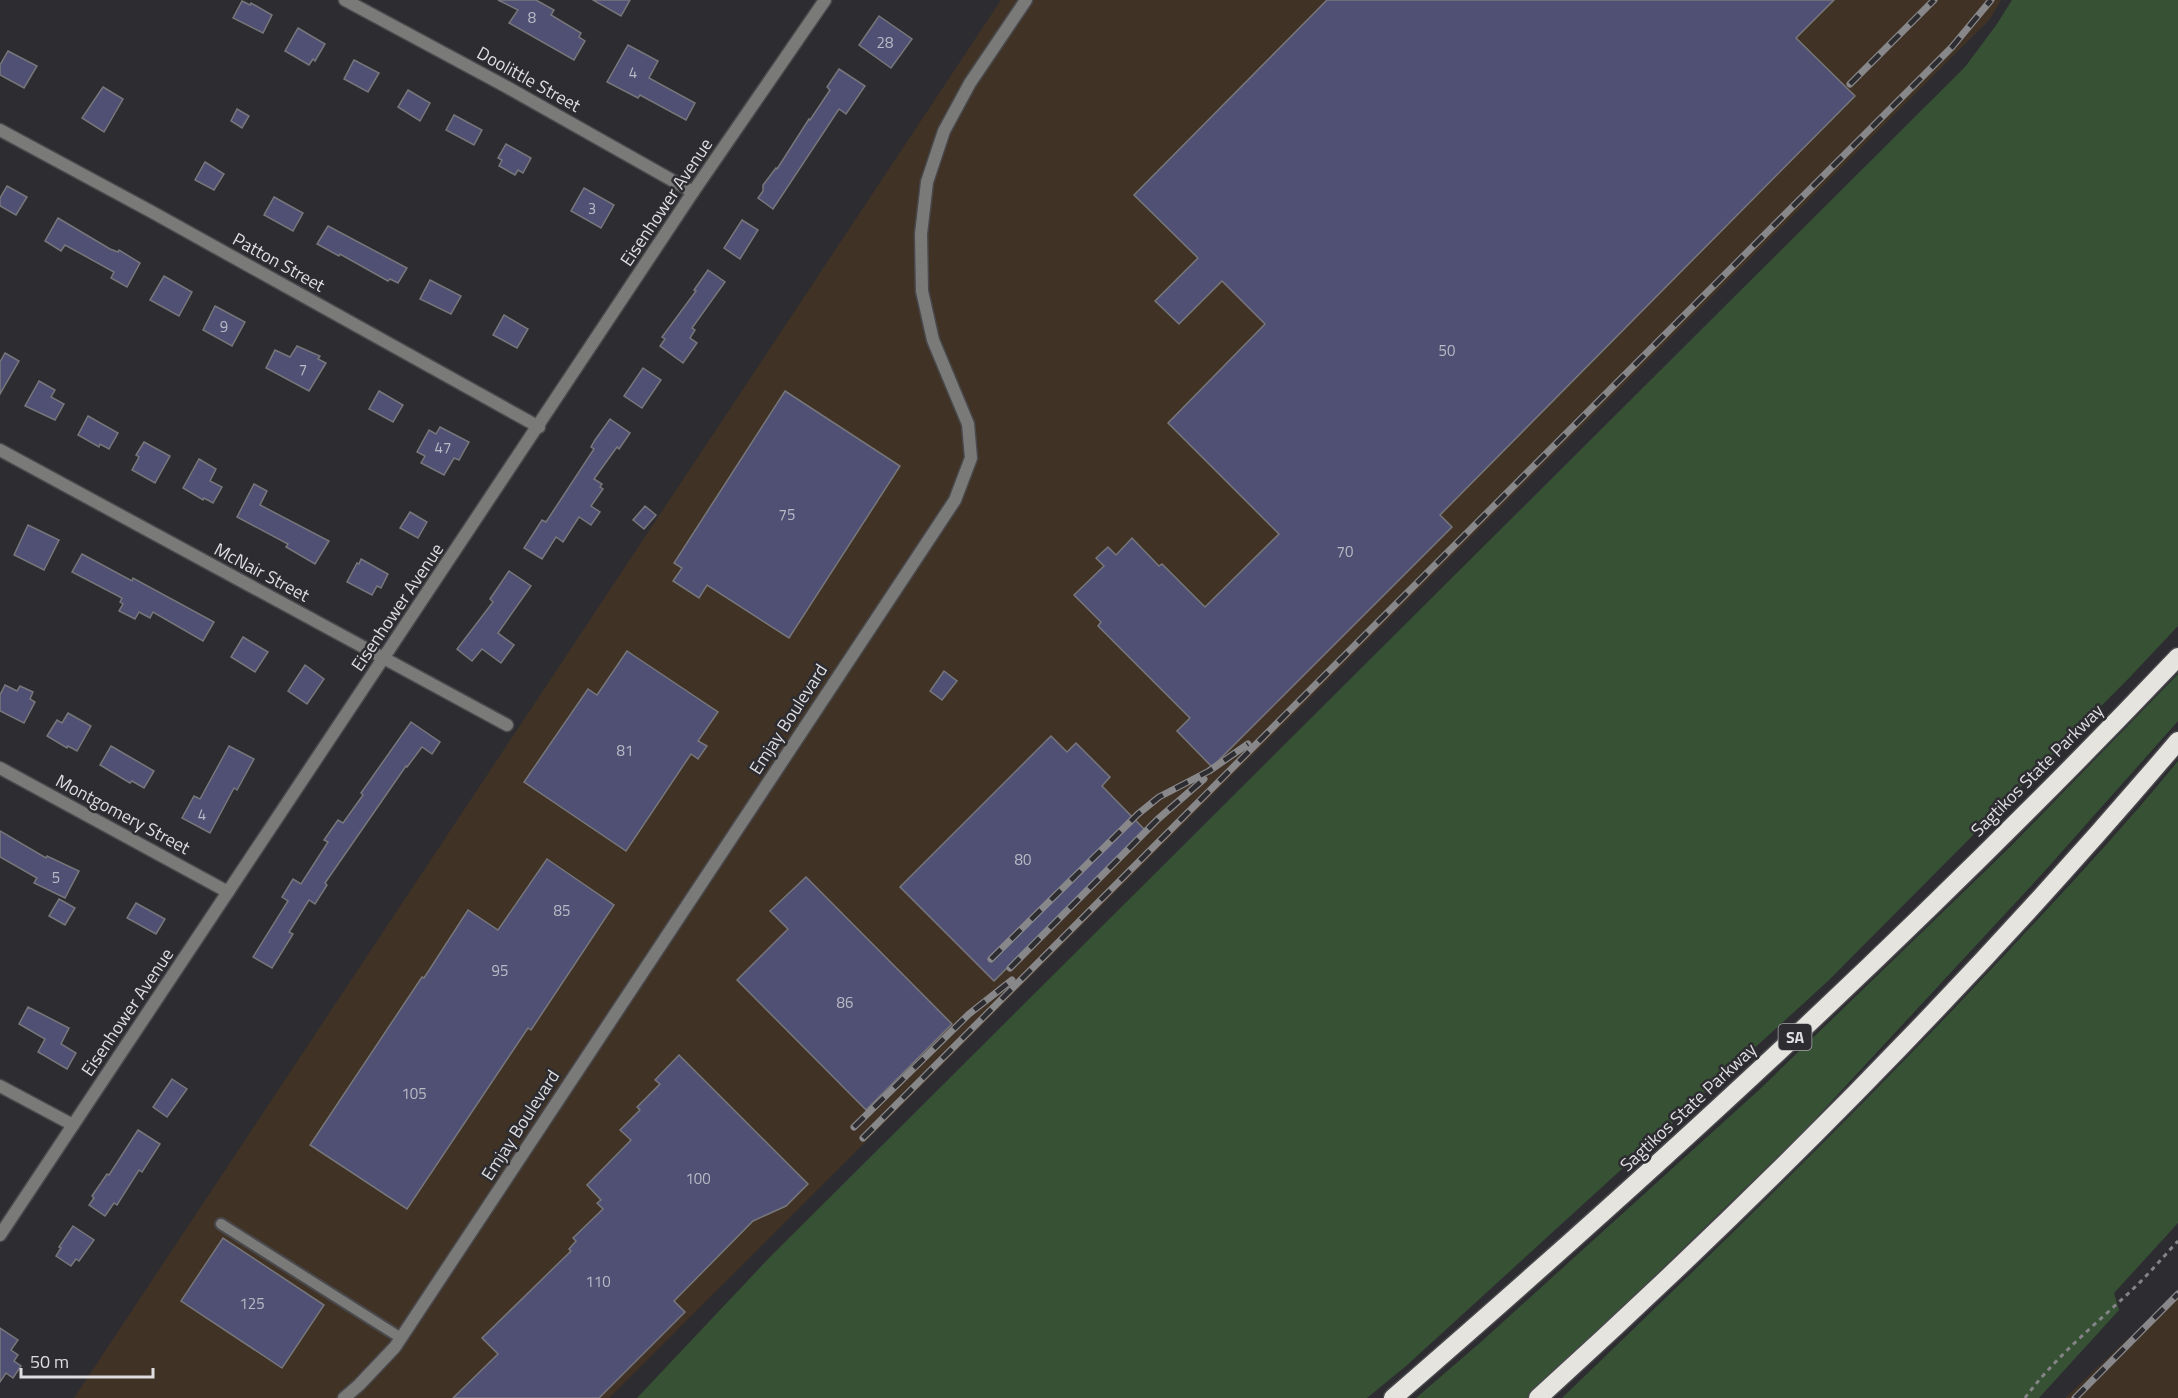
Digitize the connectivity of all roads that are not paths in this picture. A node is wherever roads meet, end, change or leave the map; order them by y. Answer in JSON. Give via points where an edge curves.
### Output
{"nodes":[{"id":1,"x":345,"y":0,"type":"edge"},
{"id":2,"x":825,"y":0,"type":"edge"},
{"id":3,"x":1026,"y":0,"type":"edge"},
{"id":4,"x":0,"y":130,"type":"edge"},
{"id":5,"x":693,"y":192,"type":"junction"},
{"id":6,"x":539,"y":427,"type":"junction"},
{"id":7,"x":0,"y":450,"type":"edge"},
{"id":8,"x":2178,"y":657,"type":"edge"},
{"id":9,"x":385,"y":658,"type":"junction"},
{"id":10,"x":507,"y":725,"type":"dead end"},
{"id":11,"x":2178,"y":741,"type":"edge"},
{"id":12,"x":0,"y":768,"type":"edge"},
{"id":13,"x":228,"y":892,"type":"junction"},
{"id":14,"x":0,"y":1086,"type":"edge"},
{"id":15,"x":73,"y":1125,"type":"junction"},
{"id":16,"x":221,"y":1224,"type":"dead end"},
{"id":17,"x":0,"y":1235,"type":"edge"},
{"id":18,"x":401,"y":1338,"type":"junction"},
{"id":19,"x":344,"y":1398,"type":"edge"},
{"id":20,"x":1393,"y":1398,"type":"edge"},
{"id":21,"x":1538,"y":1398,"type":"edge"}],
"edges":[{"from":1,"to":5,"type":"street","name":"Doolittle Street"},
{"from":2,"to":5,"type":"street","name":"Eisenhower Avenue"},
{"from":3,"to":18,"type":"street","name":"Emjay Boulevard","via":[[970,83],[944,130],[927,182],[921,234],[922,291],[933,340],[968,424],[970,458],[955,500]]},
{"from":4,"to":6,"type":"street","name":"Patton Street"},
{"from":5,"to":6,"type":"street","name":"Eisenhower Avenue"},
{"from":6,"to":9,"type":"street","name":"Eisenhower Avenue"},
{"from":7,"to":9,"type":"street","name":"McNair Street"},
{"from":8,"to":20,"type":"highway","name":"Sagtikos State Parkway","number":"SA","via":[[1961,877],[1752,1078]]},
{"from":9,"to":10,"type":"street","name":"McNair Street"},
{"from":9,"to":13,"type":"street","name":"Eisenhower Avenue"},
{"from":11,"to":21,"type":"highway","via":[[2035,904],[1835,1116]]},
{"from":12,"to":13,"type":"street","name":"Montgomery Street"},
{"from":13,"to":15,"type":"street","name":"Eisenhower Avenue"},
{"from":14,"to":15,"type":"street"},
{"from":15,"to":17,"type":"street","name":"Eisenhower Avenue"},
{"from":16,"to":18,"type":"lane"},
{"from":18,"to":19,"type":"street","name":"Emjay Boulevard"}]}
